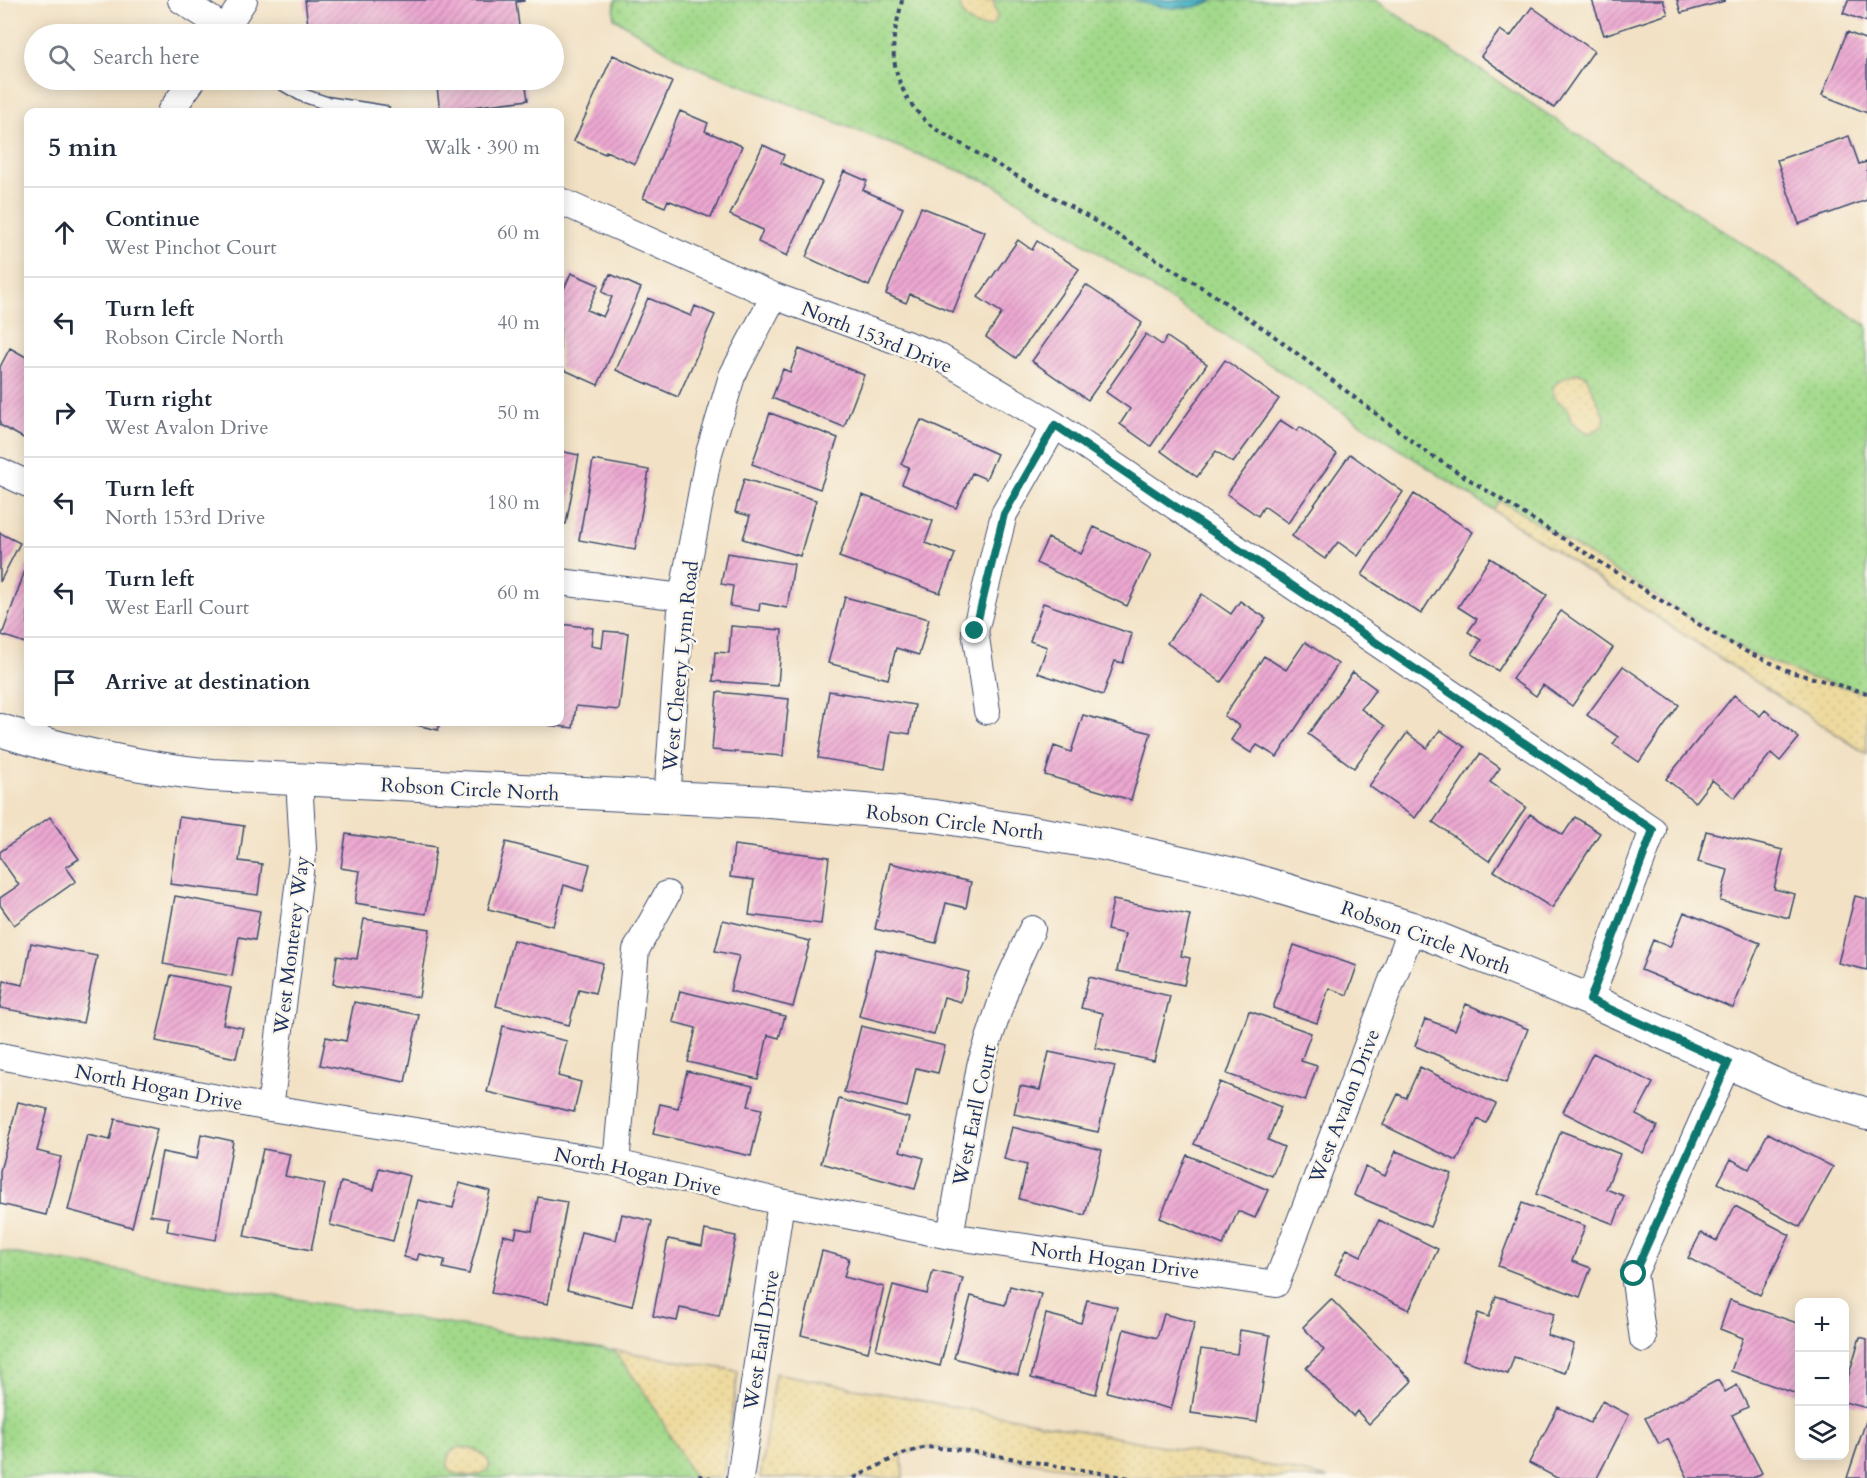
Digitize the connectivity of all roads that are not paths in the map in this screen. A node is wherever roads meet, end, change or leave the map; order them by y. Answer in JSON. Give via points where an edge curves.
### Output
{"nodes":[{"id":1,"x":180,"y":0,"type":"edge"},
{"id":2,"x":244,"y":0,"type":"edge"},
{"id":3,"x":213,"y":24,"type":"edge"},
{"id":4,"x":229,"y":24,"type":"edge"},
{"id":5,"x":186,"y":90,"type":"edge"},
{"id":6,"x":293,"y":90,"type":"edge"},
{"id":7,"x":173,"y":108,"type":"edge"},
{"id":8,"x":358,"y":108,"type":"edge"},
{"id":9,"x":564,"y":203,"type":"edge"},
{"id":10,"x":774,"y":296,"type":"junction"},
{"id":11,"x":1055,"y":425,"type":"junction"},
{"id":12,"x":0,"y":471,"type":"edge"},
{"id":13,"x":24,"y":482,"type":"edge"},
{"id":14,"x":564,"y":582,"type":"edge"},
{"id":15,"x":682,"y":597,"type":"junction"},
{"id":16,"x":987,"y":711,"type":"dead end"},
{"id":17,"x":0,"y":730,"type":"edge"},
{"id":18,"x":299,"y":780,"type":"junction"},
{"id":19,"x":667,"y":798,"type":"junction"},
{"id":20,"x":667,"y":894,"type":"dead end"},
{"id":21,"x":1412,"y":928,"type":"junction"},
{"id":22,"x":1032,"y":929,"type":"dead end"},
{"id":23,"x":1590,"y":1000,"type":"junction"},
{"id":24,"x":0,"y":1056,"type":"edge"},
{"id":25,"x":1728,"y":1063,"type":"junction"},
{"id":26,"x":270,"y":1108,"type":"junction"},
{"id":27,"x":1867,"y":1114,"type":"edge"},
{"id":28,"x":616,"y":1163,"type":"junction"},
{"id":29,"x":781,"y":1202,"type":"junction"},
{"id":30,"x":950,"y":1236,"type":"junction"},
{"id":31,"x":1276,"y":1284,"type":"joint"},
{"id":32,"x":1643,"y":1339,"type":"dead end"},
{"id":33,"x":740,"y":1478,"type":"edge"}],
"edges":[{"from":1,"to":3,"type":"street"},
{"from":2,"to":4,"type":"street"},
{"from":5,"to":7,"type":"street"},
{"from":6,"to":8,"type":"lane","via":[[326,103]]},
{"from":9,"to":10,"type":"street","name":"North 153rd Drive"},
{"from":10,"to":11,"type":"street","name":"North 153rd Drive","via":[[936,356]]},
{"from":10,"to":15,"type":"street","name":"West Cheery Lynn Road","via":[[732,376],[712,442]]},
{"from":11,"to":16,"type":"street","via":[[1004,514],[975,631]]},
{"from":11,"to":23,"type":"street","name":"North 153rd Drive","via":[[1653,830]]},
{"from":12,"to":13,"type":"street"},
{"from":14,"to":15,"type":"street"},
{"from":15,"to":19,"type":"street","name":"West Cheery Lynn Road"},
{"from":17,"to":18,"type":"street","name":"Robson Circle North","via":[[43,744],[151,768]]},
{"from":18,"to":19,"type":"street","name":"Robson Circle North"},
{"from":18,"to":26,"type":"street","name":"West Monterey Way","via":[[303,848]]},
{"from":19,"to":21,"type":"street","name":"Robson Circle North","via":[[923,815],[1015,828],[1238,875]]},
{"from":20,"to":28,"type":"street","via":[[636,950]]},
{"from":21,"to":23,"type":"street","name":"Robson Circle North"},
{"from":21,"to":31,"type":"street","name":"West Avalon Drive"},
{"from":22,"to":30,"type":"street","name":"West Earll Court","via":[[1008,982],[980,1066]]},
{"from":23,"to":25,"type":"street","name":"Robson Circle North"},
{"from":24,"to":26,"type":"street","name":"North Hogan Drive"},
{"from":25,"to":27,"type":"street","name":"Robson Circle North","via":[[1786,1089]]},
{"from":25,"to":32,"type":"street","via":[[1634,1274]]},
{"from":26,"to":28,"type":"street","name":"North Hogan Drive"},
{"from":28,"to":29,"type":"street","name":"North Hogan Drive"},
{"from":29,"to":30,"type":"street","name":"North Hogan Drive"},
{"from":29,"to":33,"type":"street","name":"West Earll Drive"},
{"from":30,"to":31,"type":"street","name":"North Hogan Drive"}]}
